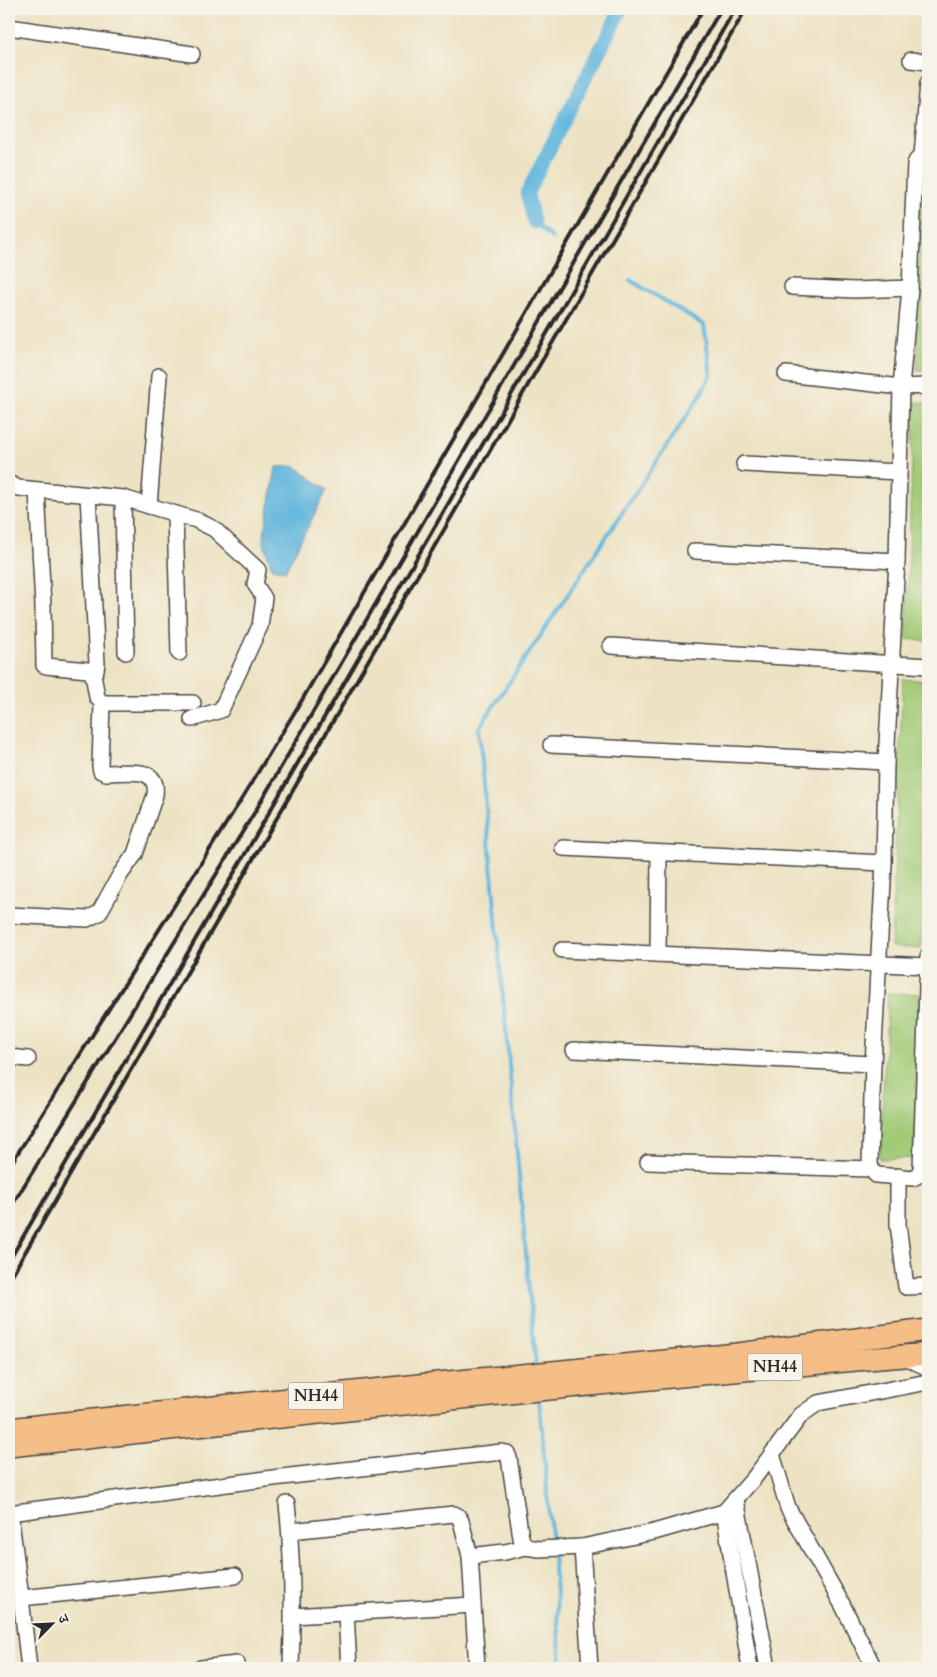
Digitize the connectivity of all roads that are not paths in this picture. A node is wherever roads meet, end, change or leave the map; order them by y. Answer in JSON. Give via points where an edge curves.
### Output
{"nodes":[{"id":1,"x":9,"y":27,"type":"edge"},
{"id":2,"x":192,"y":54,"type":"dead end"},
{"id":3,"x":911,"y":60,"type":"dead end"},
{"id":4,"x":928,"y":62,"type":"edge"},
{"id":5,"x":928,"y":83,"type":"edge"},
{"id":6,"x":925,"y":156,"type":"edge"},
{"id":7,"x":792,"y":287,"type":"dead end"},
{"id":8,"x":910,"y":288,"type":"junction"},
{"id":9,"x":786,"y":374,"type":"dead end"},
{"id":10,"x":159,"y":376,"type":"dead end"},
{"id":11,"x":928,"y":386,"type":"edge"},
{"id":12,"x":902,"y":387,"type":"junction"},
{"id":13,"x":744,"y":464,"type":"dead end"},
{"id":14,"x":899,"y":472,"type":"junction"},
{"id":15,"x":9,"y":483,"type":"edge"},
{"id":16,"x":37,"y":490,"type":"junction"},
{"id":17,"x":88,"y":495,"type":"junction"},
{"id":18,"x":123,"y":498,"type":"junction"},
{"id":19,"x":149,"y":506,"type":"junction"},
{"id":20,"x":175,"y":514,"type":"junction"},
{"id":21,"x":695,"y":551,"type":"dead end"},
{"id":22,"x":897,"y":561,"type":"junction"},
{"id":23,"x":611,"y":646,"type":"dead end"},
{"id":24,"x":126,"y":652,"type":"dead end"},
{"id":25,"x":179,"y":653,"type":"dead end"},
{"id":26,"x":892,"y":664,"type":"junction"},
{"id":27,"x":928,"y":666,"type":"edge"},
{"id":28,"x":92,"y":674,"type":"junction"},
{"id":29,"x":102,"y":703,"type":"junction"},
{"id":30,"x":193,"y":703,"type":"dead end"},
{"id":31,"x":192,"y":719,"type":"dead end"},
{"id":32,"x":551,"y":745,"type":"dead end"},
{"id":33,"x":886,"y":762,"type":"junction"},
{"id":34,"x":563,"y":848,"type":"dead end"},
{"id":35,"x":659,"y":853,"type":"junction"},
{"id":36,"x":884,"y":863,"type":"junction"},
{"id":37,"x":9,"y":915,"type":"edge"},
{"id":38,"x":562,"y":950,"type":"dead end"},
{"id":39,"x":658,"y":954,"type":"junction"},
{"id":40,"x":928,"y":956,"type":"edge"},
{"id":41,"x":880,"y":963,"type":"junction"},
{"id":42,"x":928,"y":966,"type":"edge"},
{"id":43,"x":574,"y":1050,"type":"dead end"},
{"id":44,"x":9,"y":1058,"type":"edge"},
{"id":45,"x":28,"y":1059,"type":"dead end"},
{"id":46,"x":873,"y":1064,"type":"junction"},
{"id":47,"x":926,"y":1076,"type":"edge"},
{"id":48,"x":648,"y":1162,"type":"dead end"},
{"id":49,"x":871,"y":1169,"type":"junction"},
{"id":50,"x":898,"y":1176,"type":"junction"},
{"id":51,"x":928,"y":1286,"type":"edge"},
{"id":52,"x":928,"y":1330,"type":"edge"},
{"id":53,"x":928,"y":1354,"type":"edge"},
{"id":54,"x":903,"y":1356,"type":"junction"},
{"id":55,"x":928,"y":1368,"type":"edge"},
{"id":56,"x":623,"y":1373,"type":"junction"},
{"id":57,"x":928,"y":1382,"type":"edge"},
{"id":58,"x":9,"y":1429,"type":"edge"},
{"id":59,"x":9,"y":1446,"type":"edge"},
{"id":60,"x":772,"y":1454,"type":"junction"},
{"id":61,"x":736,"y":1500,"type":"junction"},
{"id":62,"x":287,"y":1504,"type":"dead end"},
{"id":63,"x":724,"y":1512,"type":"junction"},
{"id":64,"x":9,"y":1513,"type":"edge"},
{"id":65,"x":290,"y":1530,"type":"junction"},
{"id":66,"x":582,"y":1547,"type":"junction"},
{"id":67,"x":533,"y":1548,"type":"junction"},
{"id":68,"x":470,"y":1556,"type":"junction"},
{"id":69,"x":235,"y":1576,"type":"dead end"},
{"id":70,"x":21,"y":1598,"type":"junction"},
{"id":71,"x":755,"y":1600,"type":"junction"},
{"id":72,"x":739,"y":1601,"type":"junction"},
{"id":73,"x":472,"y":1605,"type":"junction"},
{"id":74,"x":346,"y":1613,"type":"junction"},
{"id":75,"x":293,"y":1616,"type":"junction"},
{"id":76,"x":237,"y":1664,"type":"dead end"},
{"id":77,"x":29,"y":1668,"type":"edge"},
{"id":78,"x":201,"y":1668,"type":"edge"},
{"id":79,"x":291,"y":1668,"type":"edge"},
{"id":80,"x":349,"y":1668,"type":"edge"},
{"id":81,"x":477,"y":1668,"type":"edge"},
{"id":82,"x":590,"y":1668,"type":"edge"},
{"id":83,"x":750,"y":1668,"type":"edge"},
{"id":84,"x":768,"y":1668,"type":"edge"},
{"id":85,"x":874,"y":1668,"type":"edge"}],
"edges":[{"from":1,"to":2,"type":"street"},
{"from":3,"to":4,"type":"street"},
{"from":5,"to":6,"type":"street"},
{"from":6,"to":8,"type":"street","via":[[917,159],[915,164]]},
{"from":7,"to":8,"type":"street"},
{"from":8,"to":12,"type":"street"},
{"from":9,"to":12,"type":"street"},
{"from":10,"to":19,"type":"street"},
{"from":11,"to":12,"type":"street"},
{"from":12,"to":14,"type":"street"},
{"from":13,"to":14,"type":"street"},
{"from":14,"to":22,"type":"street"},
{"from":15,"to":16,"type":"street","via":[[18,488]]},
{"from":16,"to":17,"type":"street"},
{"from":16,"to":28,"type":"street","via":[[43,661],[46,666],[88,670]]},
{"from":17,"to":18,"type":"street"},
{"from":17,"to":28,"type":"street","via":[[97,663]]},
{"from":18,"to":19,"type":"street"},
{"from":18,"to":24,"type":"street"},
{"from":19,"to":20,"type":"street"},
{"from":20,"to":25,"type":"street"},
{"from":20,"to":31,"type":"street","via":[[214,529],[258,570],[255,584],[264,598],[260,626],[221,710]]},
{"from":21,"to":22,"type":"street"},
{"from":22,"to":26,"type":"street"},
{"from":23,"to":26,"type":"street"},
{"from":26,"to":27,"type":"street"},
{"from":26,"to":33,"type":"street"},
{"from":28,"to":29,"type":"street"},
{"from":29,"to":30,"type":"street"},
{"from":29,"to":37,"type":"street","via":[[101,771],[146,774],[153,779],[156,788],[135,854],[99,913],[93,917]]},
{"from":32,"to":33,"type":"street"},
{"from":33,"to":36,"type":"street"},
{"from":34,"to":35,"type":"street"},
{"from":35,"to":36,"type":"street"},
{"from":35,"to":39,"type":"street"},
{"from":36,"to":41,"type":"street"},
{"from":38,"to":39,"type":"street"},
{"from":39,"to":41,"type":"street"},
{"from":40,"to":42,"type":"street"},
{"from":41,"to":42,"type":"street"},
{"from":41,"to":46,"type":"street"},
{"from":42,"to":47,"type":"street"},
{"from":43,"to":46,"type":"street"},
{"from":44,"to":45,"type":"street"},
{"from":46,"to":49,"type":"street"},
{"from":47,"to":50,"type":"street","via":[[921,1170],[913,1178]]},
{"from":48,"to":49,"type":"street"},
{"from":49,"to":50,"type":"street","via":[[876,1175]]},
{"from":50,"to":51,"type":"street","via":[[898,1224],[906,1287]]},
{"from":52,"to":56,"type":"highway","number":"NH44","via":[[737,1354]]},
{"from":53,"to":54,"type":"highway","number":"NH44"},
{"from":54,"to":55,"type":"street"},
{"from":54,"to":56,"type":"highway","number":"NH44"},
{"from":56,"to":58,"type":"highway","number":"NH44"},
{"from":56,"to":59,"type":"highway","number":"NH44","via":[[438,1399]]},
{"from":57,"to":60,"type":"street","via":[[818,1403],[801,1415]]},
{"from":60,"to":61,"type":"street"},
{"from":60,"to":85,"type":"street","via":[[788,1508]]},
{"from":61,"to":63,"type":"street"},
{"from":61,"to":71,"type":"street"},
{"from":62,"to":65,"type":"street"},
{"from":63,"to":66,"type":"street","via":[[654,1532]]},
{"from":63,"to":72,"type":"street"},
{"from":64,"to":67,"type":"street","via":[[502,1452],[509,1458],[521,1538]]},
{"from":64,"to":70,"type":"street"},
{"from":65,"to":68,"type":"street","via":[[454,1514],[461,1521]]},
{"from":65,"to":75,"type":"street"},
{"from":66,"to":67,"type":"street"},
{"from":66,"to":82,"type":"street"},
{"from":67,"to":68,"type":"street"},
{"from":68,"to":73,"type":"street"},
{"from":69,"to":70,"type":"street"},
{"from":70,"to":77,"type":"street"},
{"from":71,"to":72,"type":"street"},
{"from":71,"to":84,"type":"street"},
{"from":72,"to":83,"type":"street"},
{"from":73,"to":74,"type":"street"},
{"from":73,"to":81,"type":"street"},
{"from":74,"to":75,"type":"street"},
{"from":74,"to":80,"type":"street"},
{"from":75,"to":79,"type":"street"},
{"from":76,"to":78,"type":"street"}]}
